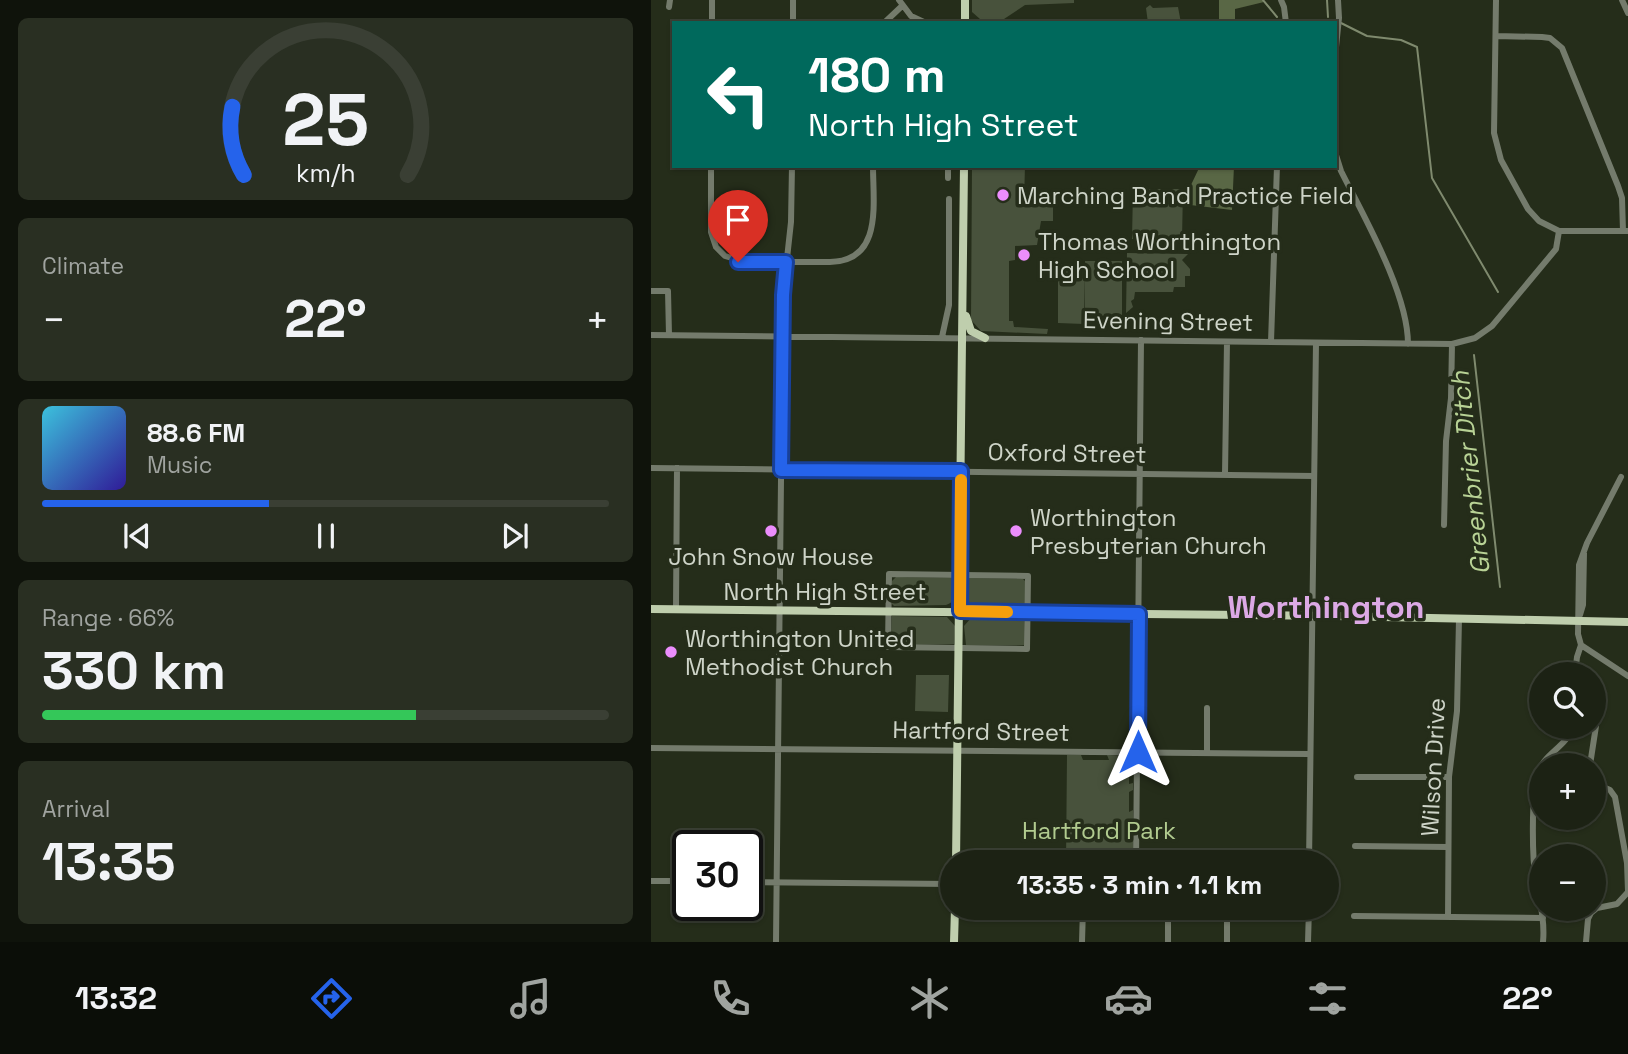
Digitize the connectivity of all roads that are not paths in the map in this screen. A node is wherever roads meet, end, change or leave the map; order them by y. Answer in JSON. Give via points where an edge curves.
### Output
{"nodes":[{"id":1,"x":712,"y":0,"type":"edge"},
{"id":2,"x":793,"y":0,"type":"edge"},
{"id":3,"x":965,"y":0,"type":"edge"},
{"id":4,"x":1281,"y":0,"type":"edge"},
{"id":5,"x":1338,"y":0,"type":"edge"},
{"id":6,"x":1496,"y":0,"type":"edge"},
{"id":7,"x":1622,"y":0,"type":"edge"},
{"id":8,"x":900,"y":3,"type":"edge"},
{"id":9,"x":1628,"y":13,"type":"edge"},
{"id":10,"x":712,"y":21,"type":"edge"},
{"id":11,"x":793,"y":21,"type":"edge"},
{"id":12,"x":886,"y":21,"type":"edge"},
{"id":13,"x":922,"y":21,"type":"edge"},
{"id":14,"x":965,"y":21,"type":"edge"},
{"id":15,"x":1286,"y":21,"type":"edge"},
{"id":16,"x":1496,"y":36,"type":"junction"},
{"id":17,"x":1337,"y":38,"type":"edge"},
{"id":18,"x":1337,"y":158,"type":"edge"},
{"id":19,"x":711,"y":168,"type":"edge"},
{"id":20,"x":792,"y":168,"type":"edge"},
{"id":21,"x":873,"y":168,"type":"edge"},
{"id":22,"x":948,"y":168,"type":"edge"},
{"id":23,"x":964,"y":168,"type":"edge"},
{"id":24,"x":1277,"y":168,"type":"edge"},
{"id":25,"x":948,"y":177,"type":"dead end"},
{"id":26,"x":949,"y":199,"type":"dead end"},
{"id":27,"x":1559,"y":231,"type":"junction"},
{"id":28,"x":1626,"y":231,"type":"edge"},
{"id":29,"x":786,"y":262,"type":"junction"},
{"id":30,"x":651,"y":291,"type":"edge"},
{"id":31,"x":964,"y":310,"type":"junction"},
{"id":32,"x":651,"y":335,"type":"edge"},
{"id":33,"x":669,"y":335,"type":"junction"},
{"id":34,"x":783,"y":336,"type":"junction"},
{"id":35,"x":942,"y":337,"type":"junction"},
{"id":36,"x":962,"y":337,"type":"junction"},
{"id":37,"x":985,"y":338,"type":"junction"},
{"id":38,"x":1141,"y":340,"type":"junction"},
{"id":39,"x":1227,"y":342,"type":"junction"},
{"id":40,"x":1271,"y":342,"type":"junction"},
{"id":41,"x":1316,"y":343,"type":"junction"},
{"id":42,"x":1408,"y":344,"type":"junction"},
{"id":43,"x":1452,"y":344,"type":"junction"},
{"id":44,"x":651,"y":468,"type":"edge"},
{"id":45,"x":677,"y":468,"type":"junction"},
{"id":46,"x":781,"y":470,"type":"junction"},
{"id":47,"x":961,"y":471,"type":"junction"},
{"id":48,"x":1140,"y":473,"type":"junction"},
{"id":49,"x":1225,"y":474,"type":"junction"},
{"id":50,"x":1314,"y":476,"type":"junction"},
{"id":51,"x":1621,"y":477,"type":"dead end"},
{"id":52,"x":1444,"y":525,"type":"dead end"},
{"id":53,"x":960,"y":575,"type":"junction"},
{"id":54,"x":651,"y":609,"type":"edge"},
{"id":55,"x":676,"y":609,"type":"junction"},
{"id":56,"x":780,"y":610,"type":"junction"},
{"id":57,"x":889,"y":611,"type":"junction"},
{"id":58,"x":960,"y":611,"type":"junction"},
{"id":59,"x":1028,"y":612,"type":"junction"},
{"id":60,"x":1139,"y":614,"type":"junction"},
{"id":61,"x":1312,"y":616,"type":"junction"},
{"id":62,"x":1459,"y":619,"type":"junction"},
{"id":63,"x":1579,"y":622,"type":"junction"},
{"id":64,"x":1628,"y":622,"type":"edge"},
{"id":65,"x":1581,"y":645,"type":"junction"},
{"id":66,"x":959,"y":648,"type":"junction"},
{"id":67,"x":1576,"y":662,"type":"edge"},
{"id":68,"x":1628,"y":676,"type":"edge"},
{"id":69,"x":1207,"y":708,"type":"dead end"},
{"id":70,"x":1566,"y":739,"type":"edge"},
{"id":71,"x":651,"y":748,"type":"edge"},
{"id":72,"x":778,"y":749,"type":"junction"},
{"id":73,"x":957,"y":750,"type":"junction"},
{"id":74,"x":1138,"y":752,"type":"junction"},
{"id":75,"x":1207,"y":753,"type":"junction"},
{"id":76,"x":1310,"y":754,"type":"junction"},
{"id":77,"x":1357,"y":777,"type":"dead end"},
{"id":78,"x":1449,"y":777,"type":"junction"},
{"id":79,"x":1606,"y":788,"type":"edge"},
{"id":80,"x":1534,"y":844,"type":"edge"},
{"id":81,"x":1355,"y":846,"type":"dead end"},
{"id":82,"x":1448,"y":847,"type":"junction"},
{"id":83,"x":956,"y":850,"type":"edge"},
{"id":84,"x":1136,"y":850,"type":"edge"},
{"id":85,"x":1309,"y":850,"type":"edge"},
{"id":86,"x":651,"y":881,"type":"edge"},
{"id":87,"x":672,"y":881,"type":"edge"},
{"id":88,"x":763,"y":882,"type":"edge"},
{"id":89,"x":776,"y":882,"type":"junction"},
{"id":90,"x":940,"y":884,"type":"edge"},
{"id":91,"x":1628,"y":892,"type":"edge"},
{"id":92,"x":1354,"y":916,"type":"dead end"},
{"id":93,"x":1448,"y":917,"type":"junction"},
{"id":94,"x":1529,"y":918,"type":"edge"},
{"id":95,"x":955,"y":920,"type":"edge"},
{"id":96,"x":1083,"y":920,"type":"edge"},
{"id":97,"x":1168,"y":920,"type":"edge"},
{"id":98,"x":1227,"y":920,"type":"edge"},
{"id":99,"x":1309,"y":920,"type":"edge"},
{"id":100,"x":1543,"y":921,"type":"edge"},
{"id":101,"x":776,"y":942,"type":"edge"},
{"id":102,"x":954,"y":942,"type":"edge"},
{"id":103,"x":1082,"y":942,"type":"edge"},
{"id":104,"x":1167,"y":942,"type":"edge"},
{"id":105,"x":1227,"y":942,"type":"edge"},
{"id":106,"x":1308,"y":942,"type":"edge"},
{"id":107,"x":1543,"y":942,"type":"edge"},
{"id":108,"x":1586,"y":942,"type":"edge"}],
"edges":[{"from":1,"to":10,"type":"street"},
{"from":2,"to":11,"type":"street"},
{"from":3,"to":14,"type":"main road"},
{"from":4,"to":15,"type":"street"},
{"from":5,"to":17,"type":"street"},
{"from":6,"to":16,"type":"street"},
{"from":7,"to":9,"type":"street"},
{"from":8,"to":12,"type":"street"},
{"from":8,"to":13,"type":"street"},
{"from":16,"to":27,"type":"street","via":[[1493,125],[1498,152],[1528,209]]},
{"from":16,"to":28,"type":"street","via":[[1549,38],[1562,48],[1622,198]]},
{"from":18,"to":42,"type":"street","via":[[1400,300]]},
{"from":19,"to":29,"type":"street","via":[[711,232],[721,252],[738,262]]},
{"from":20,"to":29,"type":"street"},
{"from":21,"to":29,"type":"street","via":[[872,230],[860,251],[837,262]]},
{"from":22,"to":25,"type":"street"},
{"from":23,"to":31,"type":"main road"},
{"from":24,"to":40,"type":"street"},
{"from":26,"to":35,"type":"street","via":[[949,305]]},
{"from":27,"to":28,"type":"street"},
{"from":27,"to":43,"type":"street","name":"Evening Street","via":[[1556,249],[1492,326],[1475,338]]},
{"from":29,"to":34,"type":"street"},
{"from":30,"to":33,"type":"street","via":[[668,292]]},
{"from":31,"to":36,"type":"main road"},
{"from":31,"to":37,"type":"main road","via":[[971,331]]},
{"from":32,"to":33,"type":"street","name":"Evening Street"},
{"from":33,"to":34,"type":"street","name":"Evening Street"},
{"from":34,"to":35,"type":"street","name":"Evening Street"},
{"from":34,"to":46,"type":"street"},
{"from":35,"to":36,"type":"street","name":"Evening Street"},
{"from":36,"to":37,"type":"street","name":"Evening Street"},
{"from":36,"to":47,"type":"main road"},
{"from":37,"to":38,"type":"street","name":"Evening Street"},
{"from":38,"to":39,"type":"street","name":"Evening Street"},
{"from":38,"to":48,"type":"street"},
{"from":39,"to":40,"type":"street","name":"Evening Street"},
{"from":39,"to":49,"type":"street"},
{"from":40,"to":41,"type":"street","name":"Evening Street"},
{"from":41,"to":42,"type":"street","name":"Evening Street"},
{"from":41,"to":50,"type":"street"},
{"from":42,"to":43,"type":"street","name":"Evening Street"},
{"from":43,"to":52,"type":"street"},
{"from":44,"to":45,"type":"street","name":"Oxford Street"},
{"from":45,"to":46,"type":"street","name":"Oxford Street"},
{"from":45,"to":55,"type":"street"},
{"from":46,"to":47,"type":"street","name":"Oxford Street"},
{"from":46,"to":56,"type":"street"},
{"from":47,"to":48,"type":"street","name":"Oxford Street"},
{"from":47,"to":53,"type":"main road"},
{"from":48,"to":49,"type":"street","name":"Oxford Street"},
{"from":48,"to":60,"type":"street"},
{"from":49,"to":50,"type":"street","name":"Oxford Street"},
{"from":50,"to":61,"type":"street"},
{"from":51,"to":63,"type":"street","via":[[1579,565]]},
{"from":53,"to":57,"type":"street","via":[[889,574]]},
{"from":53,"to":58,"type":"main road"},
{"from":53,"to":59,"type":"street","via":[[1028,576]]},
{"from":54,"to":55,"type":"main road","name":"North High Street"},
{"from":55,"to":56,"type":"main road","name":"North High Street"},
{"from":56,"to":57,"type":"main road","name":"North High Street"},
{"from":56,"to":72,"type":"street"},
{"from":57,"to":58,"type":"main road","name":"North High Street"},
{"from":57,"to":66,"type":"street","via":[[888,647]]},
{"from":58,"to":59,"type":"main road","name":"North High Street"},
{"from":58,"to":66,"type":"main road"},
{"from":59,"to":60,"type":"main road","name":"North High Street"},
{"from":59,"to":66,"type":"street","via":[[1027,649]]},
{"from":60,"to":61,"type":"main road","name":"North High Street"},
{"from":60,"to":74,"type":"street"},
{"from":61,"to":62,"type":"main road","name":"North High Street"},
{"from":61,"to":76,"type":"street"},
{"from":62,"to":63,"type":"main road","name":"North High Street"},
{"from":62,"to":78,"type":"street","name":"Wilson Drive","via":[[1457,711]]},
{"from":63,"to":64,"type":"main road","name":"North High Street"},
{"from":63,"to":65,"type":"street"},
{"from":65,"to":67,"type":"street"},
{"from":65,"to":68,"type":"street"},
{"from":66,"to":73,"type":"main road"},
{"from":69,"to":75,"type":"street"},
{"from":70,"to":80,"type":"street","via":[[1539,770]]},
{"from":71,"to":72,"type":"street","name":"Hartford Street"},
{"from":72,"to":73,"type":"street","name":"Hartford Street"},
{"from":72,"to":89,"type":"street"},
{"from":73,"to":74,"type":"street","name":"Hartford Street"},
{"from":73,"to":83,"type":"main road"},
{"from":74,"to":75,"type":"street","name":"Hartford Street"},
{"from":74,"to":84,"type":"street"},
{"from":75,"to":76,"type":"street","name":"Hartford Street"},
{"from":76,"to":85,"type":"street"},
{"from":77,"to":78,"type":"street"},
{"from":78,"to":82,"type":"street","name":"Wilson Drive"},
{"from":79,"to":91,"type":"street","via":[[1615,797]]},
{"from":81,"to":82,"type":"street"},
{"from":82,"to":93,"type":"street","name":"Wilson Drive"},
{"from":86,"to":87,"type":"street"},
{"from":88,"to":89,"type":"street"},
{"from":89,"to":90,"type":"street"},
{"from":89,"to":101,"type":"street"},
{"from":91,"to":108,"type":"street","via":[[1617,904],[1591,912]]},
{"from":92,"to":93,"type":"street"},
{"from":93,"to":94,"type":"street"},
{"from":95,"to":102,"type":"main road"},
{"from":96,"to":103,"type":"street"},
{"from":97,"to":104,"type":"street"},
{"from":98,"to":105,"type":"street"},
{"from":99,"to":106,"type":"street"},
{"from":100,"to":107,"type":"street"}]}
